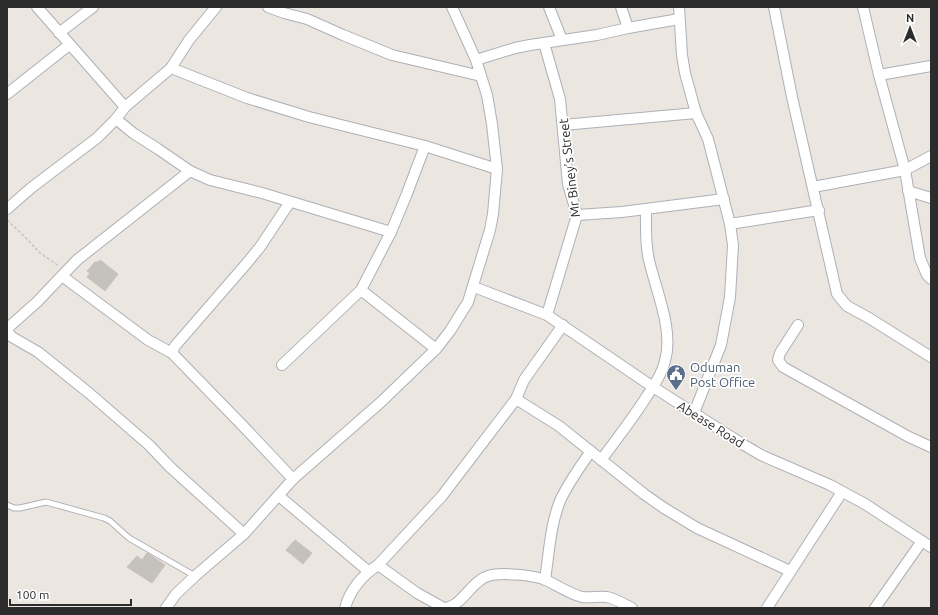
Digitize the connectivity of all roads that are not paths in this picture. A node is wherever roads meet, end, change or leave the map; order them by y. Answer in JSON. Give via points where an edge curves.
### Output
{"nodes":[{"id":1,"x":37,"y":7,"type":"edge"},
{"id":2,"x":93,"y":7,"type":"edge"},
{"id":3,"x":216,"y":7,"type":"edge"},
{"id":4,"x":268,"y":7,"type":"edge"},
{"id":5,"x":452,"y":7,"type":"edge"},
{"id":6,"x":548,"y":7,"type":"edge"},
{"id":7,"x":621,"y":7,"type":"edge"},
{"id":8,"x":679,"y":7,"type":"edge"},
{"id":9,"x":774,"y":7,"type":"edge"},
{"id":10,"x":863,"y":7,"type":"edge"},
{"id":11,"x":679,"y":19,"type":"junction"},
{"id":12,"x":628,"y":28,"type":"junction"},
{"id":13,"x":59,"y":33,"type":"junction"},
{"id":14,"x":562,"y":40,"type":"junction"},
{"id":15,"x":544,"y":43,"type":"junction"},
{"id":16,"x":69,"y":45,"type":"junction"},
{"id":17,"x":476,"y":60,"type":"junction"},
{"id":18,"x":931,"y":66,"type":"edge"},
{"id":19,"x":171,"y":68,"type":"junction"},
{"id":20,"x":879,"y":75,"type":"junction"},
{"id":21,"x":480,"y":76,"type":"junction"},
{"id":22,"x":7,"y":94,"type":"edge"},
{"id":23,"x":125,"y":107,"type":"junction"},
{"id":24,"x":696,"y":113,"type":"junction"},
{"id":25,"x":116,"y":119,"type":"junction"},
{"id":26,"x":563,"y":125,"type":"junction"},
{"id":27,"x":425,"y":146,"type":"junction"},
{"id":28,"x":931,"y":156,"type":"edge"},
{"id":29,"x":497,"y":169,"type":"junction"},
{"id":30,"x":905,"y":170,"type":"junction"},
{"id":31,"x":190,"y":171,"type":"junction"},
{"id":32,"x":812,"y":187,"type":"junction"},
{"id":33,"x":908,"y":191,"type":"junction"},
{"id":34,"x":931,"y":198,"type":"edge"},
{"id":35,"x":724,"y":199,"type":"junction"},
{"id":36,"x":290,"y":202,"type":"junction"},
{"id":37,"x":7,"y":209,"type":"edge"},
{"id":38,"x":646,"y":209,"type":"junction"},
{"id":39,"x":819,"y":210,"type":"junction"},
{"id":40,"x":577,"y":215,"type":"junction"},
{"id":41,"x":730,"y":224,"type":"junction"},
{"id":42,"x":391,"y":232,"type":"junction"},
{"id":43,"x":64,"y":274,"type":"junction"},
{"id":44,"x":931,"y":279,"type":"edge"},
{"id":45,"x":474,"y":287,"type":"junction"},
{"id":46,"x":361,"y":290,"type":"junction"},
{"id":47,"x":547,"y":315,"type":"junction"},
{"id":48,"x":563,"y":325,"type":"junction"},
{"id":49,"x":798,"y":325,"type":"dead end"},
{"id":50,"x":7,"y":329,"type":"edge"},
{"id":51,"x":436,"y":349,"type":"junction"},
{"id":52,"x":172,"y":353,"type":"junction"},
{"id":53,"x":931,"y":357,"type":"edge"},
{"id":54,"x":282,"y":365,"type":"dead end"},
{"id":55,"x":653,"y":387,"type":"junction"},
{"id":56,"x":516,"y":399,"type":"junction"},
{"id":57,"x":694,"y":413,"type":"junction"},
{"id":58,"x":931,"y":447,"type":"edge"},
{"id":59,"x":591,"y":451,"type":"junction"},
{"id":60,"x":601,"y":460,"type":"junction"},
{"id":61,"x":293,"y":479,"type":"junction"},
{"id":62,"x":842,"y":492,"type":"junction"},
{"id":63,"x":279,"y":496,"type":"junction"},
{"id":64,"x":7,"y":505,"type":"edge"},
{"id":65,"x":244,"y":534,"type":"junction"},
{"id":66,"x":922,"y":541,"type":"junction"},
{"id":67,"x":931,"y":547,"type":"edge"},
{"id":68,"x":378,"y":565,"type":"junction"},
{"id":69,"x":790,"y":571,"type":"junction"},
{"id":70,"x":368,"y":572,"type":"junction"},
{"id":71,"x":195,"y":576,"type":"junction"},
{"id":72,"x":545,"y":580,"type":"junction"},
{"id":73,"x":166,"y":608,"type":"edge"},
{"id":74,"x":344,"y":608,"type":"edge"},
{"id":75,"x":632,"y":608,"type":"edge"},
{"id":76,"x":767,"y":608,"type":"edge"},
{"id":77,"x":875,"y":608,"type":"edge"}],
"edges":[{"from":1,"to":13,"type":"street"},
{"from":2,"to":13,"type":"street"},
{"from":3,"to":19,"type":"street","via":[[189,40]]},
{"from":4,"to":21,"type":"street","via":[[307,19],[392,55]]},
{"from":5,"to":17,"type":"street"},
{"from":6,"to":14,"type":"street"},
{"from":7,"to":12,"type":"street"},
{"from":8,"to":11,"type":"street"},
{"from":9,"to":32,"type":"street"},
{"from":10,"to":20,"type":"street"},
{"from":11,"to":12,"type":"street"},
{"from":11,"to":24,"type":"street","via":[[683,61]]},
{"from":12,"to":14,"type":"street"},
{"from":13,"to":16,"type":"street"},
{"from":14,"to":15,"type":"street"},
{"from":15,"to":17,"type":"street","via":[[515,48]]},
{"from":15,"to":26,"type":"street","name":"Mr Biney’s Street","via":[[560,99]]},
{"from":16,"to":22,"type":"street"},
{"from":16,"to":23,"type":"street"},
{"from":17,"to":21,"type":"street"},
{"from":18,"to":20,"type":"street"},
{"from":19,"to":23,"type":"street"},
{"from":19,"to":27,"type":"street","via":[[288,111]]},
{"from":20,"to":30,"type":"street"},
{"from":21,"to":29,"type":"street","via":[[487,95]]},
{"from":23,"to":25,"type":"street"},
{"from":24,"to":26,"type":"street"},
{"from":24,"to":35,"type":"street","via":[[708,139]]},
{"from":25,"to":31,"type":"street"},
{"from":25,"to":37,"type":"street","via":[[97,138],[30,188]]},
{"from":26,"to":40,"type":"street","name":"Mr Biney’s Street","via":[[568,184]]},
{"from":27,"to":29,"type":"street"},
{"from":27,"to":42,"type":"street"},
{"from":28,"to":30,"type":"street"},
{"from":29,"to":45,"type":"street","via":[[490,230]]},
{"from":30,"to":32,"type":"street"},
{"from":30,"to":33,"type":"street"},
{"from":31,"to":36,"type":"street","via":[[210,180]]},
{"from":31,"to":43,"type":"street","via":[[94,246]]},
{"from":32,"to":39,"type":"street"},
{"from":33,"to":34,"type":"street"},
{"from":33,"to":44,"type":"street","via":[[920,258]]},
{"from":35,"to":38,"type":"street"},
{"from":35,"to":41,"type":"street"},
{"from":36,"to":42,"type":"street"},
{"from":36,"to":52,"type":"street","via":[[260,247],[182,337]]},
{"from":38,"to":40,"type":"street"},
{"from":38,"to":55,"type":"street","via":[[649,260],[662,307],[667,343],[666,360]]},
{"from":39,"to":41,"type":"street"},
{"from":39,"to":53,"type":"street","via":[[837,294],[841,300]]},
{"from":40,"to":47,"type":"street","name":"Mr Biney’s Street"},
{"from":41,"to":57,"type":"street","via":[[734,256],[724,331],[718,354]]},
{"from":42,"to":46,"type":"street"},
{"from":43,"to":50,"type":"street"},
{"from":43,"to":52,"type":"street","via":[[137,332]]},
{"from":45,"to":47,"type":"street","name":"Abease Road"},
{"from":45,"to":51,"type":"street","via":[[459,319]]},
{"from":46,"to":51,"type":"street"},
{"from":46,"to":54,"type":"street"},
{"from":47,"to":48,"type":"street","name":"Abease Road"},
{"from":48,"to":55,"type":"street","name":"Abease Road"},
{"from":48,"to":56,"type":"street","via":[[524,380]]},
{"from":49,"to":58,"type":"street","via":[[780,352],[778,360],[783,367]]},
{"from":50,"to":65,"type":"street","via":[[12,337],[38,352],[89,393]]},
{"from":51,"to":61,"type":"street"},
{"from":52,"to":61,"type":"street"},
{"from":55,"to":57,"type":"street","name":"Abease Road"},
{"from":55,"to":60,"type":"street"},
{"from":56,"to":59,"type":"street","via":[[549,419]]},
{"from":56,"to":68,"type":"street","via":[[442,496]]},
{"from":57,"to":62,"type":"street","name":"Abease Road","via":[[761,455]]},
{"from":59,"to":60,"type":"street"},
{"from":59,"to":72,"type":"street","via":[[560,501]]},
{"from":60,"to":69,"type":"street","via":[[644,494],[697,528]]},
{"from":61,"to":63,"type":"street"},
{"from":62,"to":66,"type":"street","name":"Abease Road"},
{"from":62,"to":69,"type":"street"},
{"from":63,"to":65,"type":"street"},
{"from":63,"to":70,"type":"street"},
{"from":64,"to":71,"type":"lane","via":[[20,508],[46,502],[104,518],[128,538]]},
{"from":65,"to":71,"type":"street"},
{"from":66,"to":67,"type":"street","name":"Abease Road"},
{"from":66,"to":77,"type":"street"},
{"from":68,"to":70,"type":"street"},
{"from":68,"to":72,"type":"street","via":[[411,589],[444,608],[454,605],[474,584],[487,576],[499,574]]},
{"from":69,"to":76,"type":"street"},
{"from":70,"to":74,"type":"street","via":[[358,583]]},
{"from":71,"to":73,"type":"street"},
{"from":72,"to":75,"type":"street","via":[[575,595],[608,598]]}]}
